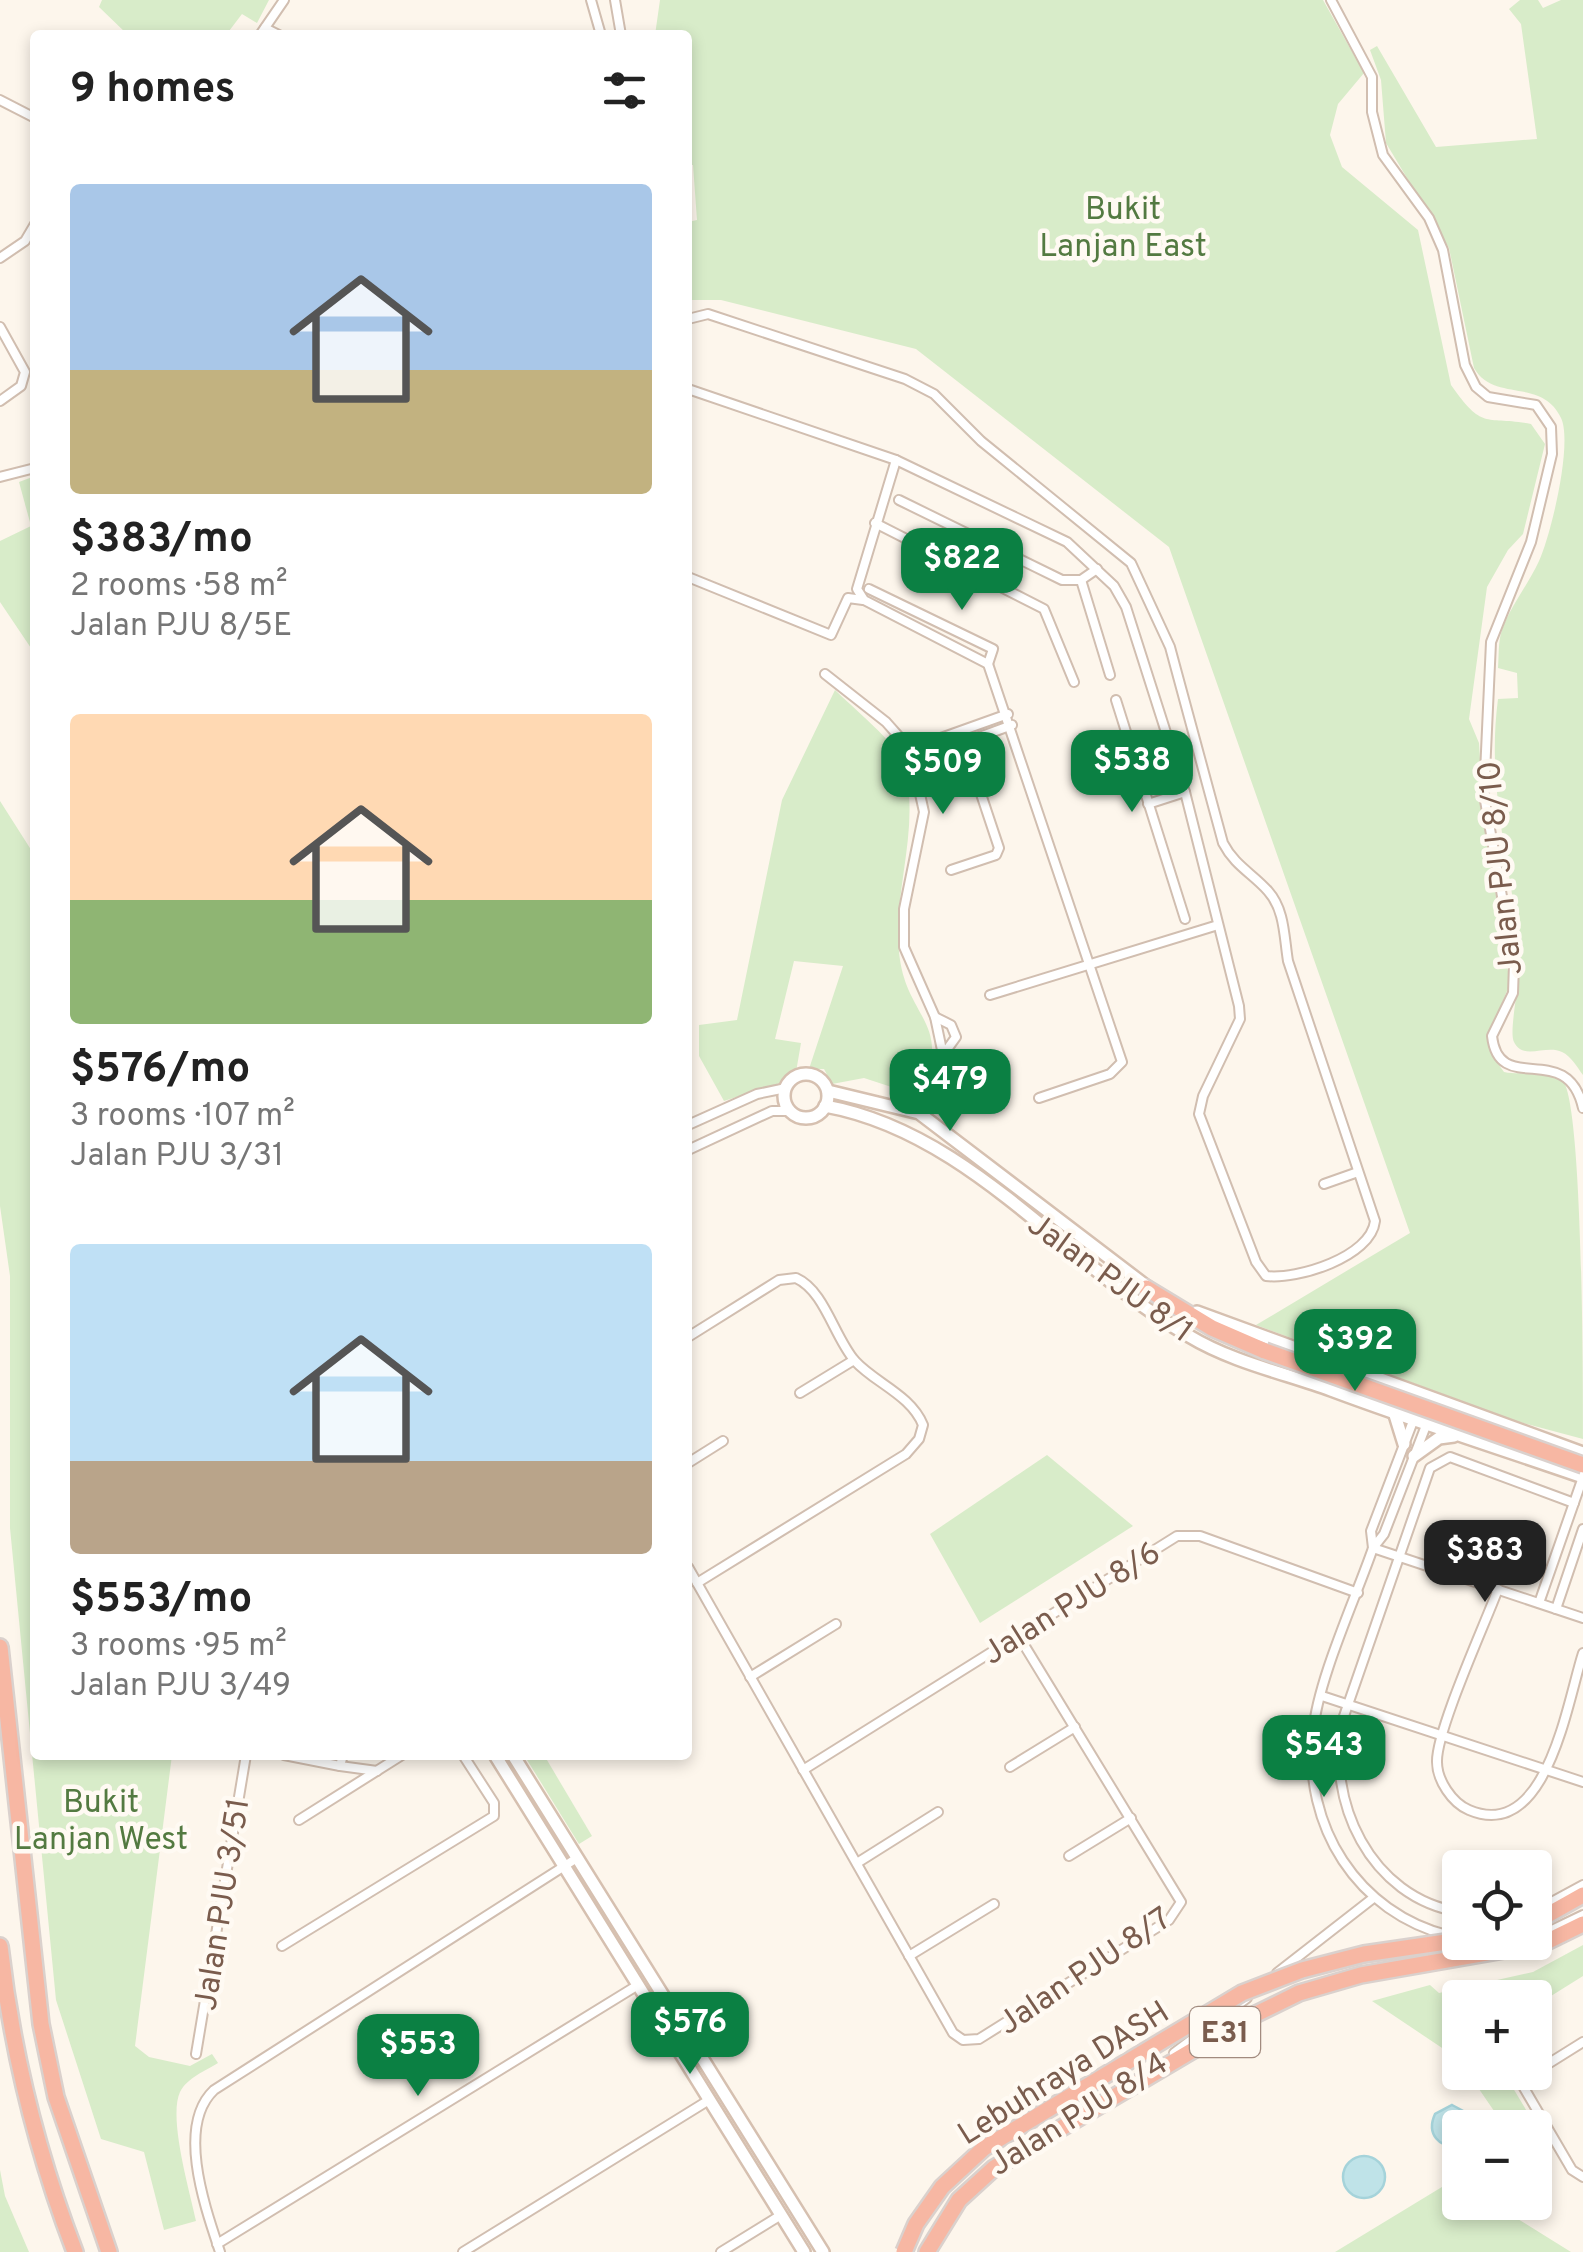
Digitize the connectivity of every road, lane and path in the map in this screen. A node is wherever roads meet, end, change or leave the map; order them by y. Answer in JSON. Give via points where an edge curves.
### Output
{"nodes":[{"id":1,"x":284,"y":0,"type":"edge"},
{"id":2,"x":592,"y":0,"type":"edge"},
{"id":3,"x":615,"y":0,"type":"edge"},
{"id":4,"x":1331,"y":0,"type":"edge"},
{"id":5,"x":263,"y":30,"type":"edge"},
{"id":6,"x":600,"y":30,"type":"edge"},
{"id":7,"x":620,"y":30,"type":"edge"},
{"id":8,"x":0,"y":100,"type":"edge"},
{"id":9,"x":30,"y":115,"type":"edge"},
{"id":10,"x":30,"y":232,"type":"edge"},
{"id":11,"x":0,"y":258,"type":"edge"},
{"id":12,"x":692,"y":318,"type":"edge"},
{"id":13,"x":0,"y":328,"type":"edge"},
{"id":14,"x":692,"y":390,"type":"edge"},
{"id":15,"x":0,"y":401,"type":"edge"},
{"id":16,"x":896,"y":460,"type":"junction"},
{"id":17,"x":30,"y":469,"type":"edge"},
{"id":18,"x":0,"y":477,"type":"edge"},
{"id":19,"x":900,"y":500,"type":"dead end"},
{"id":20,"x":875,"y":524,"type":"junction"},
{"id":21,"x":1098,"y":569,"type":"junction"},
{"id":22,"x":692,"y":578,"type":"edge"},
{"id":23,"x":1080,"y":580,"type":"junction"},
{"id":24,"x":869,"y":589,"type":"dead end"},
{"id":25,"x":864,"y":600,"type":"junction"},
{"id":26,"x":988,"y":664,"type":"junction"},
{"id":27,"x":825,"y":674,"type":"dead end"},
{"id":28,"x":1110,"y":675,"type":"dead end"},
{"id":29,"x":1074,"y":682,"type":"dead end"},
{"id":30,"x":1116,"y":700,"type":"dead end"},
{"id":31,"x":1008,"y":714,"type":"junction"},
{"id":32,"x":1012,"y":726,"type":"junction"},
{"id":33,"x":964,"y":743,"type":"junction"},
{"id":34,"x":910,"y":749,"type":"junction"},
{"id":35,"x":914,"y":762,"type":"junction"},
{"id":36,"x":1186,"y":792,"type":"junction"},
{"id":37,"x":1148,"y":804,"type":"junction"},
{"id":38,"x":950,"y":870,"type":"dead end"},
{"id":39,"x":1184,"y":919,"type":"dead end"},
{"id":40,"x":1218,"y":925,"type":"junction"},
{"id":41,"x":1092,"y":964,"type":"junction"},
{"id":42,"x":990,"y":995,"type":"dead end"},
{"id":43,"x":935,"y":1017,"type":"junction"},
{"id":44,"x":942,"y":1054,"type":"junction"},
{"id":45,"x":786,"y":1088,"type":"junction"},
{"id":46,"x":828,"y":1091,"type":"junction"},
{"id":47,"x":1039,"y":1098,"type":"dead end"},
{"id":48,"x":825,"y":1106,"type":"junction"},
{"id":49,"x":1583,"y":1108,"type":"edge"},
{"id":50,"x":790,"y":1111,"type":"junction"},
{"id":51,"x":919,"y":1114,"type":"junction"},
{"id":52,"x":692,"y":1123,"type":"edge"},
{"id":53,"x":692,"y":1148,"type":"edge"},
{"id":54,"x":1358,"y":1172,"type":"junction"},
{"id":55,"x":1324,"y":1184,"type":"dead end"},
{"id":56,"x":1052,"y":1216,"type":"junction"},
{"id":57,"x":1041,"y":1229,"type":"junction"},
{"id":58,"x":1146,"y":1288,"type":"junction"},
{"id":59,"x":692,"y":1335,"type":"edge"},
{"id":60,"x":854,"y":1360,"type":"junction"},
{"id":61,"x":800,"y":1393,"type":"dead end"},
{"id":62,"x":1422,"y":1398,"type":"junction"},
{"id":63,"x":1436,"y":1401,"type":"junction"},
{"id":64,"x":1395,"y":1415,"type":"junction"},
{"id":65,"x":1420,"y":1423,"type":"junction"},
{"id":66,"x":1463,"y":1436,"type":"junction"},
{"id":67,"x":723,"y":1441,"type":"dead end"},
{"id":68,"x":1404,"y":1444,"type":"junction"},
{"id":69,"x":1583,"y":1453,"type":"edge"},
{"id":70,"x":1414,"y":1456,"type":"junction"},
{"id":71,"x":692,"y":1460,"type":"edge"},
{"id":72,"x":1583,"y":1465,"type":"edge"},
{"id":73,"x":1583,"y":1477,"type":"edge"},
{"id":74,"x":1574,"y":1502,"type":"junction"},
{"id":75,"x":1583,"y":1529,"type":"edge"},
{"id":76,"x":1373,"y":1548,"type":"junction"},
{"id":77,"x":1400,"y":1556,"type":"junction"},
{"id":78,"x":692,"y":1575,"type":"edge"},
{"id":79,"x":697,"y":1584,"type":"junction"},
{"id":80,"x":1498,"y":1589,"type":"junction"},
{"id":81,"x":1358,"y":1593,"type":"junction"},
{"id":82,"x":1539,"y":1604,"type":"junction"},
{"id":83,"x":1556,"y":1609,"type":"junction"},
{"id":84,"x":1583,"y":1618,"type":"edge"},
{"id":85,"x":836,"y":1624,"type":"dead end"},
{"id":86,"x":1018,"y":1636,"type":"junction"},
{"id":87,"x":0,"y":1646,"type":"edge"},
{"id":88,"x":1583,"y":1653,"type":"edge"},
{"id":89,"x":750,"y":1677,"type":"junction"},
{"id":90,"x":1322,"y":1696,"type":"junction"},
{"id":91,"x":1347,"y":1704,"type":"junction"},
{"id":92,"x":1075,"y":1727,"type":"junction"},
{"id":93,"x":1443,"y":1736,"type":"junction"},
{"id":94,"x":245,"y":1760,"type":"edge"},
{"id":95,"x":309,"y":1760,"type":"edge"},
{"id":96,"x":342,"y":1760,"type":"edge"},
{"id":97,"x":394,"y":1760,"type":"edge"},
{"id":98,"x":466,"y":1760,"type":"edge"},
{"id":99,"x":498,"y":1760,"type":"edge"},
{"id":100,"x":516,"y":1760,"type":"edge"},
{"id":101,"x":340,"y":1766,"type":"junction"},
{"id":102,"x":1010,"y":1768,"type":"dead end"},
{"id":103,"x":804,"y":1770,"type":"junction"},
{"id":104,"x":1546,"y":1770,"type":"junction"},
{"id":105,"x":377,"y":1771,"type":"junction"},
{"id":106,"x":1583,"y":1782,"type":"edge"},
{"id":107,"x":938,"y":1812,"type":"dead end"},
{"id":108,"x":1131,"y":1818,"type":"junction"},
{"id":109,"x":299,"y":1820,"type":"dead end"},
{"id":110,"x":1069,"y":1856,"type":"dead end"},
{"id":111,"x":577,"y":1858,"type":"junction"},
{"id":112,"x":856,"y":1864,"type":"junction"},
{"id":113,"x":564,"y":1866,"type":"junction"},
{"id":114,"x":1583,"y":1885,"type":"edge"},
{"id":115,"x":1583,"y":1896,"type":"edge"},
{"id":116,"x":1372,"y":1898,"type":"junction"},
{"id":117,"x":1552,"y":1902,"type":"edge"},
{"id":118,"x":994,"y":1904,"type":"dead end"},
{"id":119,"x":1442,"y":1906,"type":"edge"},
{"id":120,"x":1552,"y":1913,"type":"edge"},
{"id":121,"x":1583,"y":1915,"type":"edge"},
{"id":122,"x":1583,"y":1924,"type":"edge"},
{"id":123,"x":1552,"y":1930,"type":"edge"},
{"id":124,"x":1442,"y":1934,"type":"edge"},
{"id":125,"x":1442,"y":1942,"type":"edge"},
{"id":126,"x":0,"y":1946,"type":"edge"},
{"id":127,"x":282,"y":1946,"type":"dead end"},
{"id":128,"x":909,"y":1956,"type":"junction"},
{"id":129,"x":638,"y":1985,"type":"junction"},
{"id":130,"x":1583,"y":2042,"type":"edge"},
{"id":131,"x":196,"y":2054,"type":"dead end"},
{"id":132,"x":1552,"y":2061,"type":"edge"},
{"id":133,"x":1525,"y":2090,"type":"edge"},
{"id":134,"x":709,"y":2100,"type":"junction"},
{"id":135,"x":1583,"y":2163,"type":"edge"},
{"id":136,"x":1572,"y":2170,"type":"junction"},
{"id":137,"x":1583,"y":2177,"type":"edge"},
{"id":138,"x":973,"y":2180,"type":"dead end"},
{"id":139,"x":781,"y":2214,"type":"junction"},
{"id":140,"x":218,"y":2248,"type":"edge"},
{"id":141,"x":75,"y":2252,"type":"edge"},
{"id":142,"x":108,"y":2252,"type":"edge"},
{"id":143,"x":463,"y":2252,"type":"edge"},
{"id":144,"x":720,"y":2252,"type":"edge"},
{"id":145,"x":804,"y":2252,"type":"edge"},
{"id":146,"x":823,"y":2252,"type":"edge"},
{"id":147,"x":904,"y":2252,"type":"edge"},
{"id":148,"x":927,"y":2252,"type":"edge"}],
"edges":[{"from":1,"to":5,"type":"street"},
{"from":2,"to":6,"type":"street"},
{"from":3,"to":7,"type":"street"},
{"from":4,"to":49,"type":"street","name":"Jalan PJU 8/10","via":[[1372,76],[1383,155],[1429,218],[1443,250],[1469,376],[1488,398],[1536,404],[1551,427],[1552,454],[1531,542],[1491,642],[1484,796],[1514,964],[1513,993],[1492,1036],[1498,1057],[1510,1068],[1556,1069],[1568,1078]]},
{"from":8,"to":9,"type":"street"},
{"from":10,"to":11,"type":"street"},
{"from":12,"to":54,"type":"street","via":[[708,314],[934,394],[1131,564],[1170,647],[1223,843],[1278,906],[1288,961]]},
{"from":13,"to":15,"type":"street","via":[[26,372],[21,386]]},
{"from":14,"to":16,"type":"street"},
{"from":16,"to":20,"type":"street"},
{"from":16,"to":21,"type":"street","via":[[1067,542]]},
{"from":17,"to":18,"type":"street"},
{"from":19,"to":23,"type":"street","via":[[1062,580]]},
{"from":20,"to":25,"type":"street","via":[[856,583]]},
{"from":20,"to":29,"type":"street","via":[[1044,609]]},
{"from":21,"to":23,"type":"street"},
{"from":21,"to":36,"type":"street","via":[[1126,607]]},
{"from":22,"to":25,"type":"street","via":[[831,635],[848,598]]},
{"from":23,"to":28,"type":"street"},
{"from":24,"to":26,"type":"street","via":[[993,649]]},
{"from":25,"to":26,"type":"street"},
{"from":26,"to":31,"type":"street"},
{"from":27,"to":34,"type":"street"},
{"from":30,"to":37,"type":"street"},
{"from":31,"to":32,"type":"street"},
{"from":31,"to":34,"type":"street"},
{"from":32,"to":33,"type":"street"},
{"from":32,"to":41,"type":"street"},
{"from":33,"to":35,"type":"street"},
{"from":33,"to":38,"type":"street","via":[[999,848],[996,855]]},
{"from":34,"to":35,"type":"street"},
{"from":35,"to":43,"type":"street","via":[[924,812],[904,909],[904,947]]},
{"from":36,"to":37,"type":"street"},
{"from":36,"to":40,"type":"street"},
{"from":37,"to":39,"type":"street"},
{"from":40,"to":41,"type":"street"},
{"from":40,"to":54,"type":"street","via":[[1240,1019],[1202,1096],[1200,1114],[1266,1276],[1344,1258],[1369,1240],[1375,1221]]},
{"from":41,"to":42,"type":"street"},
{"from":41,"to":47,"type":"street","via":[[1122,1062],[1110,1074]]},
{"from":43,"to":44,"type":"street"},
{"from":43,"to":44,"type":"street","via":[[955,1031]]},
{"from":44,"to":51,"type":"street"},
{"from":45,"to":46,"type":"main road","via":[[808,1074]]},
{"from":45,"to":50,"type":"main road"},
{"from":45,"to":52,"type":"street"},
{"from":46,"to":48,"type":"main road"},
{"from":46,"to":51,"type":"main road","name":"Jalan PJU 8/1"},
{"from":48,"to":50,"type":"main road","via":[[813,1116]]},
{"from":48,"to":57,"type":"main road","name":"Jalan PJU 8/1","via":[[881,1121],[961,1162]]},
{"from":50,"to":53,"type":"street","via":[[772,1112]]},
{"from":51,"to":56,"type":"main road","name":"Jalan PJU 8/1"},
{"from":54,"to":55,"type":"street"},
{"from":56,"to":57,"type":"main road"},
{"from":56,"to":58,"type":"main road","name":"Jalan PJU 8/1"},
{"from":57,"to":64,"type":"main road","name":"Jalan PJU 8/1","via":[[1190,1338]]},
{"from":58,"to":62,"type":"main road","name":"Jalan PJU 8/1"},
{"from":58,"to":72,"type":"highway","bridge":true,"via":[[1265,1351]]},
{"from":59,"to":60,"type":"street","via":[[788,1276],[810,1288]]},
{"from":60,"to":61,"type":"street"},
{"from":60,"to":79,"type":"street","via":[[920,1418],[915,1445]]},
{"from":62,"to":63,"type":"main road","name":"Jalan PJU 8/1"},
{"from":62,"to":65,"type":"street"},
{"from":63,"to":65,"type":"street"},
{"from":63,"to":69,"type":"main road","name":"Jalan PJU 8/1"},
{"from":64,"to":65,"type":"main road","name":"Jalan PJU 8/1"},
{"from":64,"to":68,"type":"main road"},
{"from":65,"to":66,"type":"main road","name":"Jalan PJU 8/1"},
{"from":65,"to":68,"type":"street"},
{"from":65,"to":70,"type":"street"},
{"from":66,"to":70,"type":"main road","via":[[1439,1438]]},
{"from":66,"to":73,"type":"main road","name":"Jalan PJU 8/1"},
{"from":67,"to":71,"type":"street"},
{"from":68,"to":76,"type":"street","via":[[1371,1531]]},
{"from":70,"to":76,"type":"street"},
{"from":73,"to":74,"type":"street"},
{"from":74,"to":77,"type":"street","via":[[1450,1457],[1439,1460],[1430,1468]]},
{"from":74,"to":82,"type":"street"},
{"from":75,"to":83,"type":"street"},
{"from":76,"to":77,"type":"street"},
{"from":76,"to":81,"type":"street"},
{"from":77,"to":80,"type":"street"},
{"from":77,"to":91,"type":"street"},
{"from":78,"to":79,"type":"street","name":"Jalan PJU 8/7"},
{"from":79,"to":89,"type":"street","name":"Jalan PJU 8/7"},
{"from":80,"to":82,"type":"street"},
{"from":80,"to":93,"type":"street"},
{"from":81,"to":86,"type":"street","name":"Jalan PJU 8/6","via":[[1188,1533]]},
{"from":81,"to":90,"type":"street"},
{"from":82,"to":83,"type":"street"},
{"from":83,"to":84,"type":"street"},
{"from":85,"to":89,"type":"street"},
{"from":86,"to":92,"type":"street","name":"Jalan PJU 8/7"},
{"from":86,"to":103,"type":"street","name":"Jalan PJU 8/6"},
{"from":87,"to":142,"type":"highway","via":[[41,2024],[56,2096]]},
{"from":88,"to":104,"type":"street"},
{"from":89,"to":103,"type":"street","name":"Jalan PJU 8/7"},
{"from":90,"to":91,"type":"street"},
{"from":90,"to":116,"type":"street","via":[[1312,1756],[1319,1814],[1337,1852]]},
{"from":91,"to":93,"type":"street"},
{"from":91,"to":119,"type":"street","via":[[1335,1754],[1353,1829],[1382,1871]]},
{"from":92,"to":102,"type":"street"},
{"from":92,"to":108,"type":"street","name":"Jalan PJU 8/7"},
{"from":93,"to":104,"type":"street"},
{"from":93,"to":104,"type":"street","via":[[1436,1756],[1440,1778],[1468,1810],[1518,1808]]},
{"from":94,"to":131,"type":"street","name":"Jalan PJU 3/51"},
{"from":95,"to":101,"type":"street"},
{"from":96,"to":101,"type":"street"},
{"from":97,"to":105,"type":"street"},
{"from":98,"to":127,"type":"street","via":[[494,1803],[494,1816]]},
{"from":99,"to":113,"type":"main road"},
{"from":100,"to":111,"type":"main road"},
{"from":101,"to":105,"type":"street"},
{"from":103,"to":112,"type":"street","name":"Jalan PJU 8/7"},
{"from":104,"to":106,"type":"street"},
{"from":105,"to":109,"type":"street"},
{"from":107,"to":112,"type":"street"},
{"from":108,"to":110,"type":"street"},
{"from":108,"to":128,"type":"street","name":"Jalan PJU 8/7","via":[[1178,1894],[1176,1915],[979,2040],[958,2038]]},
{"from":111,"to":113,"type":"street"},
{"from":111,"to":146,"type":"main road"},
{"from":112,"to":128,"type":"street","name":"Jalan PJU 8/7"},
{"from":113,"to":129,"type":"main road"},
{"from":113,"to":140,"type":"street","via":[[199,2104],[201,2184]]},
{"from":114,"to":117,"type":"street"},
{"from":115,"to":120,"type":"highway"},
{"from":116,"to":124,"type":"street"},
{"from":116,"to":138,"type":"street","name":"Jalan PJU 8/4","via":[[1186,2045]]},
{"from":118,"to":128,"type":"street"},
{"from":121,"to":123,"type":"street"},
{"from":122,"to":148,"type":"highway","name":"Lebuhraya DASH","number":"E31","via":[[1544,1943],[1361,1975],[1299,1993],[1244,2020],[994,2168],[959,2200]]},
{"from":125,"to":147,"type":"highway","name":"Lebuhraya DASH","number":"E31","bridge":true,"via":[[1364,1954],[1242,1993],[984,2148],[942,2187]]},
{"from":126,"to":141,"type":"highway","via":[[25,2096]]},
{"from":129,"to":134,"type":"main road"},
{"from":129,"to":140,"type":"street"},
{"from":130,"to":132,"type":"street"},
{"from":133,"to":136,"type":"street"},
{"from":134,"to":139,"type":"main road"},
{"from":134,"to":143,"type":"street"},
{"from":135,"to":136,"type":"street"},
{"from":136,"to":137,"type":"street"},
{"from":139,"to":144,"type":"street"},
{"from":139,"to":145,"type":"main road"}]}
